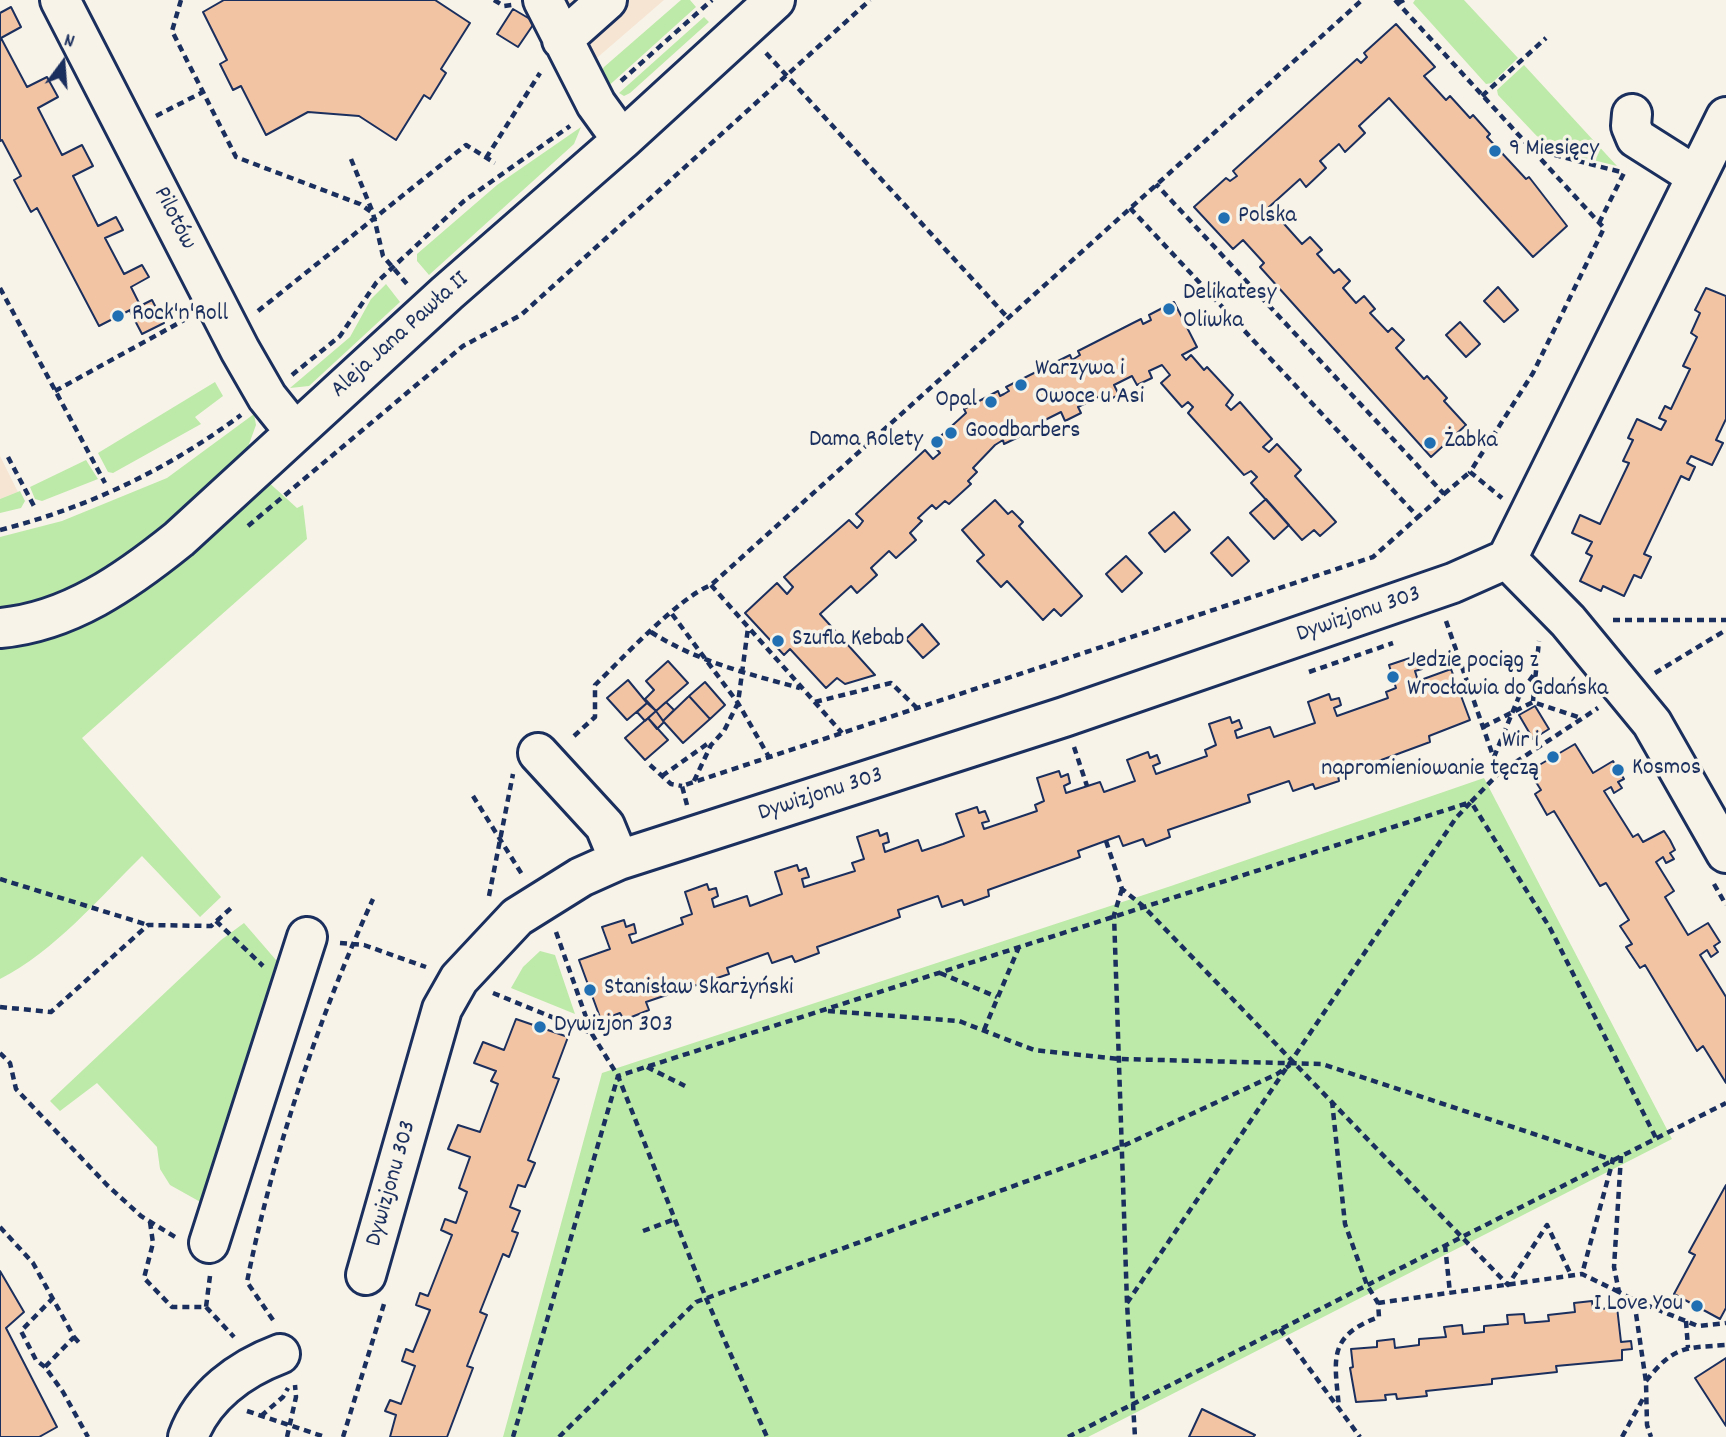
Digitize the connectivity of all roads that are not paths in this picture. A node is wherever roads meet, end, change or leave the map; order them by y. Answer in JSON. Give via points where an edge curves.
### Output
{"nodes":[{"id":1,"x":60,"y":0,"type":"edge"},
{"id":2,"x":543,"y":0,"type":"edge"},
{"id":3,"x":607,"y":0,"type":"edge"},
{"id":4,"x":775,"y":0,"type":"edge"},
{"id":5,"x":562,"y":40,"type":"junction"},
{"id":6,"x":1726,"y":117,"type":"edge"},
{"id":7,"x":622,"y":140,"type":"junction"},
{"id":8,"x":1632,"y":143,"type":"road end"},
{"id":9,"x":1696,"y":176,"type":"junction"},
{"id":10,"x":295,"y":432,"type":"junction"},
{"id":11,"x":1507,"y":559,"type":"junction"},
{"id":12,"x":0,"y":628,"type":"edge"},
{"id":13,"x":526,"y":759,"type":"road end"},
{"id":14,"x":1726,"y":853,"type":"edge"},
{"id":15,"x":619,"y":860,"type":"junction"},
{"id":16,"x":307,"y":937,"type":"dead end"},
{"id":17,"x":209,"y":1243,"type":"road end"},
{"id":18,"x":366,"y":1275,"type":"dead end"},
{"id":19,"x":278,"y":1340,"type":"road end"},
{"id":20,"x":188,"y":1437,"type":"edge"}],
"edges":[{"from":1,"to":10,"type":"street","name":"Pilotów","via":[[267,397]]},
{"from":2,"to":5,"type":"street"},
{"from":3,"to":5,"type":"street"},
{"from":4,"to":7,"type":"street","name":"Aleja Jana Pawła II"},
{"from":5,"to":7,"type":"street","via":[[596,104]]},
{"from":6,"to":9,"type":"street"},
{"from":7,"to":10,"type":"street","name":"Aleja Jana Pawła II"},
{"from":8,"to":9,"type":"street"},
{"from":9,"to":11,"type":"street"},
{"from":10,"to":12,"type":"street","name":"Aleja Jana Pawła II","via":[[139,571],[62,613]]},
{"from":11,"to":14,"type":"street","via":[[1568,621],[1652,723]]},
{"from":11,"to":15,"type":"street","name":"Dywizjonu 303","via":[[1453,583],[1103,704]]},
{"from":13,"to":15,"type":"street","via":[[605,826]]},
{"from":15,"to":18,"type":"street","name":"Dywizjonu 303","via":[[540,901],[495,937],[458,979],[442,1009]]},
{"from":16,"to":17,"type":"street"},
{"from":19,"to":20,"type":"street","via":[[210,1398]]}]}
